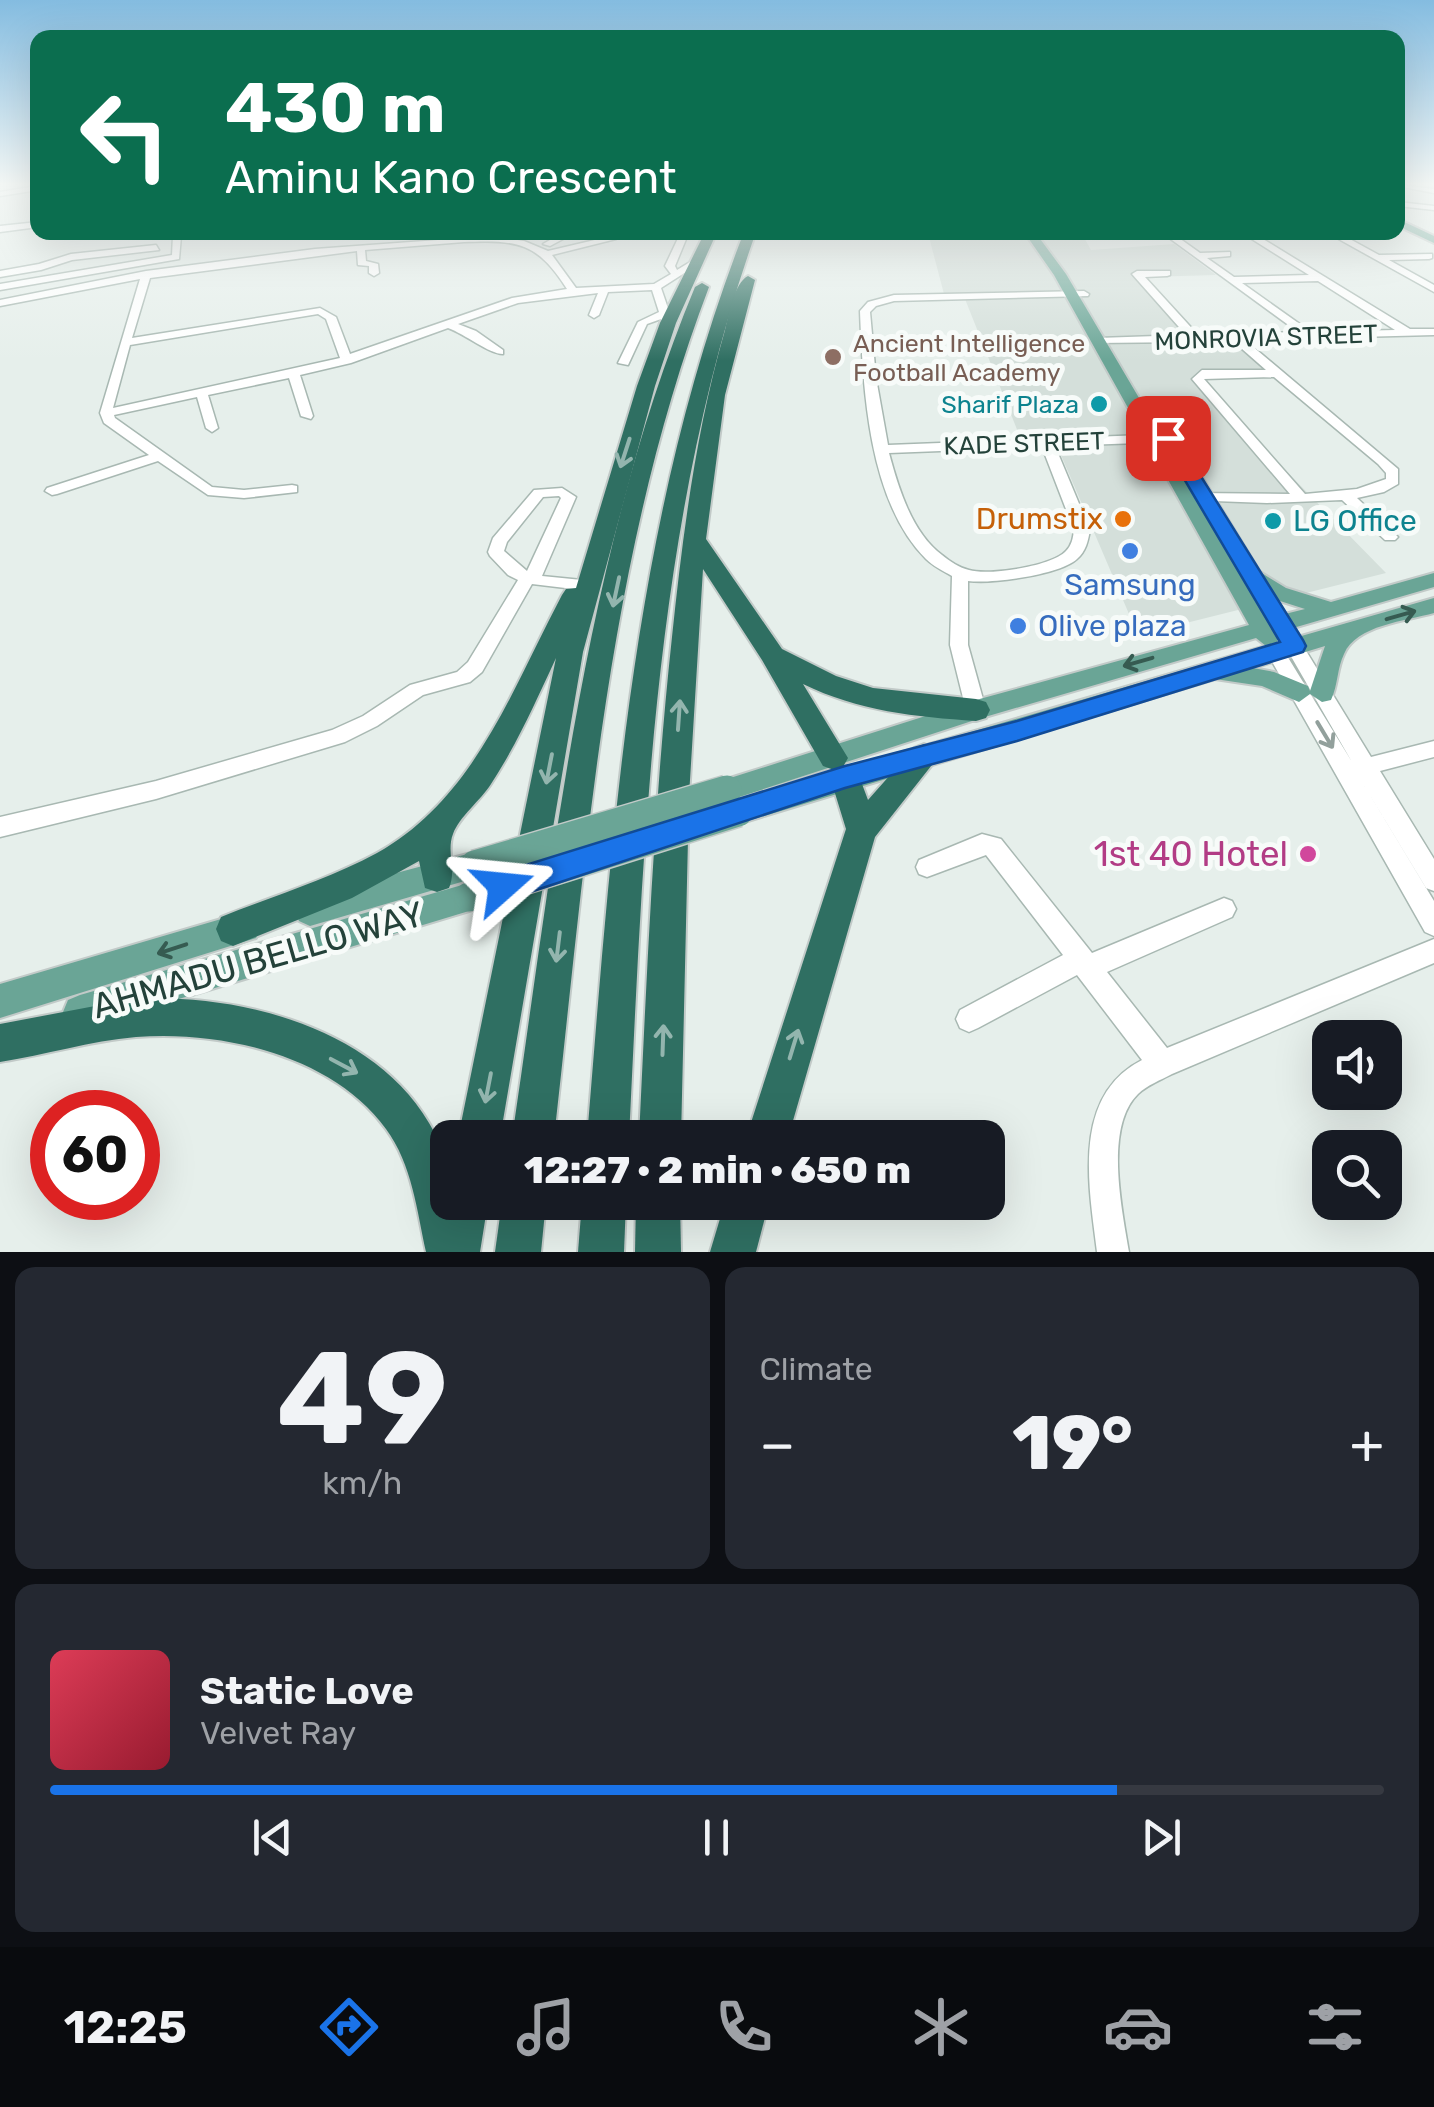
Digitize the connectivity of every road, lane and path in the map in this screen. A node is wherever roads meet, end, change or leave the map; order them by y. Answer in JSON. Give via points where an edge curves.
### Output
{"nodes":[{"id":1,"x":161,"y":243,"type":"edge"},
{"id":2,"x":177,"y":243,"type":"edge"},
{"id":3,"x":341,"y":243,"type":"edge"},
{"id":4,"x":381,"y":243,"type":"edge"},
{"id":5,"x":522,"y":243,"type":"edge"},
{"id":6,"x":553,"y":243,"type":"edge"},
{"id":7,"x":578,"y":243,"type":"edge"},
{"id":8,"x":680,"y":243,"type":"edge"},
{"id":9,"x":703,"y":243,"type":"edge"},
{"id":10,"x":721,"y":243,"type":"edge"},
{"id":11,"x":746,"y":243,"type":"edge"},
{"id":12,"x":761,"y":243,"type":"edge"},
{"id":13,"x":1038,"y":243,"type":"edge"},
{"id":14,"x":1049,"y":243,"type":"edge"},
{"id":15,"x":1181,"y":243,"type":"edge"},
{"id":16,"x":1264,"y":243,"type":"edge"},
{"id":17,"x":1351,"y":243,"type":"edge"},
{"id":18,"x":1432,"y":247,"type":"edge"},
{"id":19,"x":360,"y":248,"type":"junction"},
{"id":20,"x":342,"y":250,"type":"junction"},
{"id":21,"x":542,"y":250,"type":"junction"},
{"id":22,"x":1278,"y":252,"type":"junction"},
{"id":23,"x":1249,"y":253,"type":"dead end"},
{"id":24,"x":1227,"y":254,"type":"dead end"},
{"id":25,"x":1198,"y":256,"type":"junction"},
{"id":26,"x":1377,"y":258,"type":"junction"},
{"id":27,"x":686,"y":267,"type":"junction"},
{"id":28,"x":1166,"y":273,"type":"dead end"},
{"id":29,"x":0,"y":274,"type":"edge"},
{"id":30,"x":146,"y":274,"type":"junction"},
{"id":31,"x":374,"y":274,"type":"dead end"},
{"id":32,"x":1320,"y":278,"type":"junction"},
{"id":33,"x":1232,"y":280,"type":"junction"},
{"id":34,"x":0,"y":287,"type":"edge"},
{"id":35,"x":656,"y":287,"type":"junction"},
{"id":36,"x":1432,"y":287,"type":"edge"},
{"id":37,"x":604,"y":290,"type":"junction"},
{"id":38,"x":573,"y":292,"type":"junction"},
{"id":39,"x":1078,"y":294,"type":"junction"},
{"id":40,"x":0,"y":304,"type":"edge"},
{"id":41,"x":594,"y":315,"type":"dead end"},
{"id":42,"x":666,"y":318,"type":"junction"},
{"id":43,"x":445,"y":323,"type":"junction"},
{"id":44,"x":1434,"y":332,"type":"edge"},
{"id":45,"x":1408,"y":333,"type":"junction"},
{"id":46,"x":1311,"y":337,"type":"junction"},
{"id":47,"x":1197,"y":340,"type":"junction"},
{"id":48,"x":1238,"y":340,"type":"junction"},
{"id":49,"x":1106,"y":341,"type":"junction"},
{"id":50,"x":126,"y":342,"type":"junction"},
{"id":51,"x":499,"y":352,"type":"dead end"},
{"id":52,"x":706,"y":354,"type":"junction"},
{"id":53,"x":348,"y":361,"type":"junction"},
{"id":54,"x":624,"y":363,"type":"dead end"},
{"id":55,"x":1274,"y":373,"type":"junction"},
{"id":56,"x":294,"y":375,"type":"junction"},
{"id":57,"x":646,"y":386,"type":"junction"},
{"id":58,"x":202,"y":394,"type":"junction"},
{"id":59,"x":717,"y":396,"type":"junction"},
{"id":60,"x":106,"y":413,"type":"junction"},
{"id":61,"x":306,"y":416,"type":"dead end"},
{"id":62,"x":658,"y":416,"type":"junction"},
{"id":63,"x":212,"y":428,"type":"dead end"},
{"id":64,"x":1162,"y":438,"type":"junction"},
{"id":65,"x":1047,"y":442,"type":"junction"},
{"id":66,"x":880,"y":450,"type":"junction"},
{"id":67,"x":158,"y":457,"type":"junction"},
{"id":68,"x":292,"y":488,"type":"dead end"},
{"id":69,"x":52,"y":490,"type":"dead end"},
{"id":70,"x":1346,"y":495,"type":"junction"},
{"id":71,"x":1187,"y":496,"type":"junction"},
{"id":72,"x":1207,"y":498,"type":"junction"},
{"id":73,"x":1301,"y":498,"type":"junction"},
{"id":74,"x":1390,"y":536,"type":"dead end"},
{"id":75,"x":695,"y":539,"type":"junction"},
{"id":76,"x":960,"y":574,"type":"junction"},
{"id":77,"x":1250,"y":576,"type":"junction"},
{"id":78,"x":530,"y":579,"type":"junction"},
{"id":79,"x":586,"y":580,"type":"junction"},
{"id":80,"x":1434,"y":580,"type":"edge"},
{"id":81,"x":1434,"y":605,"type":"edge"},
{"id":82,"x":1327,"y":608,"type":"junction"},
{"id":83,"x":1259,"y":623,"type":"junction"},
{"id":84,"x":1347,"y":630,"type":"junction"},
{"id":85,"x":1285,"y":648,"type":"junction"},
{"id":86,"x":772,"y":654,"type":"junction"},
{"id":87,"x":1210,"y":671,"type":"junction"},
{"id":88,"x":1310,"y":693,"type":"junction"},
{"id":89,"x":976,"y":710,"type":"junction"},
{"id":90,"x":1434,"y":749,"type":"edge"},
{"id":91,"x":924,"y":756,"type":"junction"},
{"id":92,"x":839,"y":767,"type":"junction"},
{"id":93,"x":1357,"y":769,"type":"junction"},
{"id":94,"x":732,"y":801,"type":"junction"},
{"id":95,"x":0,"y":827,"type":"edge"},
{"id":96,"x":438,"y":827,"type":"junction"},
{"id":97,"x":862,"y":829,"type":"junction"},
{"id":98,"x":926,"y":866,"type":"dead end"},
{"id":99,"x":437,"y":876,"type":"junction"},
{"id":100,"x":1434,"y":880,"type":"edge"},
{"id":101,"x":1224,"y":909,"type":"dead end"},
{"id":102,"x":1434,"y":924,"type":"edge"},
{"id":103,"x":232,"y":929,"type":"junction"},
{"id":104,"x":1434,"y":952,"type":"edge"},
{"id":105,"x":1084,"y":964,"type":"junction"},
{"id":106,"x":0,"y":1000,"type":"edge"},
{"id":107,"x":969,"y":1019,"type":"dead end"},
{"id":108,"x":0,"y":1040,"type":"edge"},
{"id":109,"x":1162,"y":1064,"type":"junction"},
{"id":110,"x":482,"y":1120,"type":"edge"},
{"id":111,"x":535,"y":1120,"type":"edge"},
{"id":112,"x":609,"y":1120,"type":"edge"},
{"id":113,"x":661,"y":1120,"type":"edge"},
{"id":114,"x":772,"y":1120,"type":"edge"},
{"id":115,"x":461,"y":1220,"type":"edge"},
{"id":116,"x":522,"y":1220,"type":"edge"},
{"id":117,"x":603,"y":1220,"type":"edge"},
{"id":118,"x":658,"y":1220,"type":"edge"},
{"id":119,"x":742,"y":1220,"type":"edge"},
{"id":120,"x":453,"y":1252,"type":"edge"},
{"id":121,"x":518,"y":1252,"type":"edge"},
{"id":122,"x":601,"y":1252,"type":"edge"},
{"id":123,"x":658,"y":1252,"type":"edge"},
{"id":124,"x":734,"y":1252,"type":"edge"},
{"id":125,"x":1113,"y":1252,"type":"edge"}],
"edges":[{"from":1,"to":29,"type":"street"},
{"from":2,"to":34,"type":"street","via":[[176,257]]},
{"from":3,"to":20,"type":"street"},
{"from":4,"to":19,"type":"street"},
{"from":5,"to":21,"type":"street"},
{"from":6,"to":21,"type":"street"},
{"from":7,"to":21,"type":"street"},
{"from":8,"to":27,"type":"street","via":[[670,266]]},
{"from":9,"to":27,"type":"highway"},
{"from":10,"to":62,"type":"highway"},
{"from":11,"to":52,"type":"highway"},
{"from":12,"to":59,"type":"highway"},
{"from":13,"to":39,"type":"main road"},
{"from":14,"to":39,"type":"main road"},
{"from":15,"to":25,"type":"street"},
{"from":16,"to":22,"type":"street"},
{"from":17,"to":26,"type":"street"},
{"from":18,"to":26,"type":"street"},
{"from":19,"to":20,"type":"street"},
{"from":19,"to":31,"type":"street","via":[[361,262],[372,264]]},
{"from":20,"to":30,"type":"street","via":[[316,259]]},
{"from":21,"to":38,"type":"street"},
{"from":22,"to":23,"type":"street"},
{"from":22,"to":32,"type":"street"},
{"from":24,"to":25,"type":"street"},
{"from":25,"to":33,"type":"street"},
{"from":26,"to":36,"type":"street"},
{"from":27,"to":35,"type":"street"},
{"from":27,"to":42,"type":"highway"},
{"from":28,"to":47,"type":"street","via":[[1137,274]]},
{"from":30,"to":40,"type":"street"},
{"from":30,"to":50,"type":"street"},
{"from":32,"to":33,"type":"street"},
{"from":32,"to":45,"type":"street"},
{"from":33,"to":46,"type":"street"},
{"from":35,"to":37,"type":"street"},
{"from":35,"to":42,"type":"street"},
{"from":37,"to":38,"type":"street"},
{"from":37,"to":41,"type":"street"},
{"from":38,"to":43,"type":"street","via":[[516,300]]},
{"from":39,"to":49,"type":"main road"},
{"from":39,"to":66,"type":"street","via":[[894,298],[867,308]]},
{"from":42,"to":54,"type":"street","via":[[643,322]]},
{"from":42,"to":57,"type":"highway"},
{"from":43,"to":51,"type":"street"},
{"from":43,"to":53,"type":"street"},
{"from":44,"to":45,"type":"street","name":"MONROVIA STREET"},
{"from":45,"to":46,"type":"street","name":"MONROVIA STREET"},
{"from":46,"to":48,"type":"street","name":"MONROVIA STREET"},
{"from":47,"to":48,"type":"street","name":"MONROVIA STREET"},
{"from":47,"to":49,"type":"street","name":"MONROVIA STREET"},
{"from":48,"to":55,"type":"street"},
{"from":49,"to":64,"type":"main road"},
{"from":50,"to":53,"type":"street","via":[[320,311],[330,317]]},
{"from":50,"to":60,"type":"street"},
{"from":52,"to":59,"type":"highway"},
{"from":52,"to":112,"type":"highway","via":[[658,596]]},
{"from":53,"to":56,"type":"street"},
{"from":55,"to":70,"type":"street","via":[[1393,472],[1386,488]]},
{"from":55,"to":73,"type":"street","via":[[1198,379]]},
{"from":56,"to":58,"type":"street"},
{"from":56,"to":61,"type":"street"},
{"from":57,"to":62,"type":"highway"},
{"from":57,"to":79,"type":"highway","one_way":true},
{"from":58,"to":60,"type":"street"},
{"from":58,"to":63,"type":"street"},
{"from":59,"to":75,"type":"highway"},
{"from":60,"to":67,"type":"street"},
{"from":62,"to":111,"type":"highway","one_way":true,"via":[[630,523],[576,810]]},
{"from":64,"to":65,"type":"street","name":"KADE STREET"},
{"from":64,"to":71,"type":"main road"},
{"from":64,"to":72,"type":"main road"},
{"from":65,"to":66,"type":"street","name":"KADE STREET"},
{"from":65,"to":76,"type":"street","via":[[1082,530],[1081,543],[1064,562],[986,577]]},
{"from":66,"to":76,"type":"street","via":[[926,555]]},
{"from":67,"to":68,"type":"street","via":[[214,492]]},
{"from":67,"to":69,"type":"street"},
{"from":70,"to":73,"type":"street"},
{"from":70,"to":74,"type":"street"},
{"from":71,"to":72,"type":"street"},
{"from":71,"to":83,"type":"main road"},
{"from":72,"to":73,"type":"street"},
{"from":72,"to":77,"type":"main road"},
{"from":75,"to":86,"type":"highway"},
{"from":113,"to":75,"type":"highway","one_way":true,"via":[[670,842]]},
{"from":76,"to":89,"type":"street","via":[[959,645]]},
{"from":77,"to":82,"type":"main road"},
{"from":77,"to":83,"type":"main road"},
{"from":78,"to":78,"type":"street","via":[[567,494],[538,493],[496,546],[507,568]]},
{"from":78,"to":79,"type":"street"},
{"from":78,"to":95,"type":"street","via":[[464,677],[424,686],[354,730],[194,780]]},
{"from":79,"to":96,"type":"highway","via":[[486,763]]},
{"from":79,"to":110,"type":"highway","one_way":true},
{"from":80,"to":82,"type":"main road","name":"AHMADU BELLO WAY"},
{"from":84,"to":81,"type":"main road","name":"AHMADU BELLO WAY","one_way":true},
{"from":82,"to":83,"type":"main road","name":"AHMADU BELLO WAY"},
{"from":83,"to":85,"type":"main road"},
{"from":83,"to":89,"type":"main road","name":"AHMADU BELLO WAY","one_way":true},
{"from":84,"to":85,"type":"main road","name":"AHMADU BELLO WAY"},
{"from":84,"to":88,"type":"main road"},
{"from":85,"to":87,"type":"main road","name":"AHMADU BELLO WAY"},
{"from":85,"to":88,"type":"street"},
{"from":86,"to":89,"type":"highway","via":[[845,693],[920,708]]},
{"from":86,"to":92,"type":"highway"},
{"from":87,"to":88,"type":"main road","via":[[1266,678]]},
{"from":87,"to":91,"type":"main road","name":"AHMADU BELLO WAY"},
{"from":88,"to":93,"type":"street"},
{"from":89,"to":92,"type":"main road","name":"AHMADU BELLO WAY"},
{"from":90,"to":93,"type":"street"},
{"from":91,"to":92,"type":"main road","name":"AHMADU BELLO WAY"},
{"from":91,"to":97,"type":"highway"},
{"from":92,"to":94,"type":"main road","name":"AHMADU BELLO WAY"},
{"from":92,"to":97,"type":"highway"},
{"from":93,"to":100,"type":"street"},
{"from":93,"to":102,"type":"street"},
{"from":94,"to":99,"type":"main road","name":"AHMADU BELLO WAY","bridge":true},
{"from":94,"to":108,"type":"main road","name":"AHMADU BELLO WAY","bridge":true,"via":[[469,897]]},
{"from":96,"to":99,"type":"highway"},
{"from":96,"to":103,"type":"highway","via":[[370,872]]},
{"from":114,"to":97,"type":"highway","one_way":true},
{"from":98,"to":105,"type":"street","via":[[990,844]]},
{"from":99,"to":103,"type":"main road","name":"AHMADU BELLO WAY"},
{"from":101,"to":105,"type":"street"},
{"from":103,"to":106,"type":"main road","name":"AHMADU BELLO WAY","one_way":true},
{"from":104,"to":109,"type":"street"},
{"from":105,"to":107,"type":"street"},
{"from":105,"to":109,"type":"street"},
{"from":108,"to":120,"type":"highway","one_way":true,"via":[[152,1017],[254,1029],[321,1054],[354,1070],[397,1110],[420,1147]]},
{"from":109,"to":125,"type":"street","via":[[1128,1084],[1110,1108],[1104,1136]]},
{"from":115,"to":120,"type":"highway"},
{"from":116,"to":121,"type":"highway"},
{"from":117,"to":122,"type":"highway"},
{"from":118,"to":123,"type":"highway"},
{"from":119,"to":124,"type":"highway"}]}
